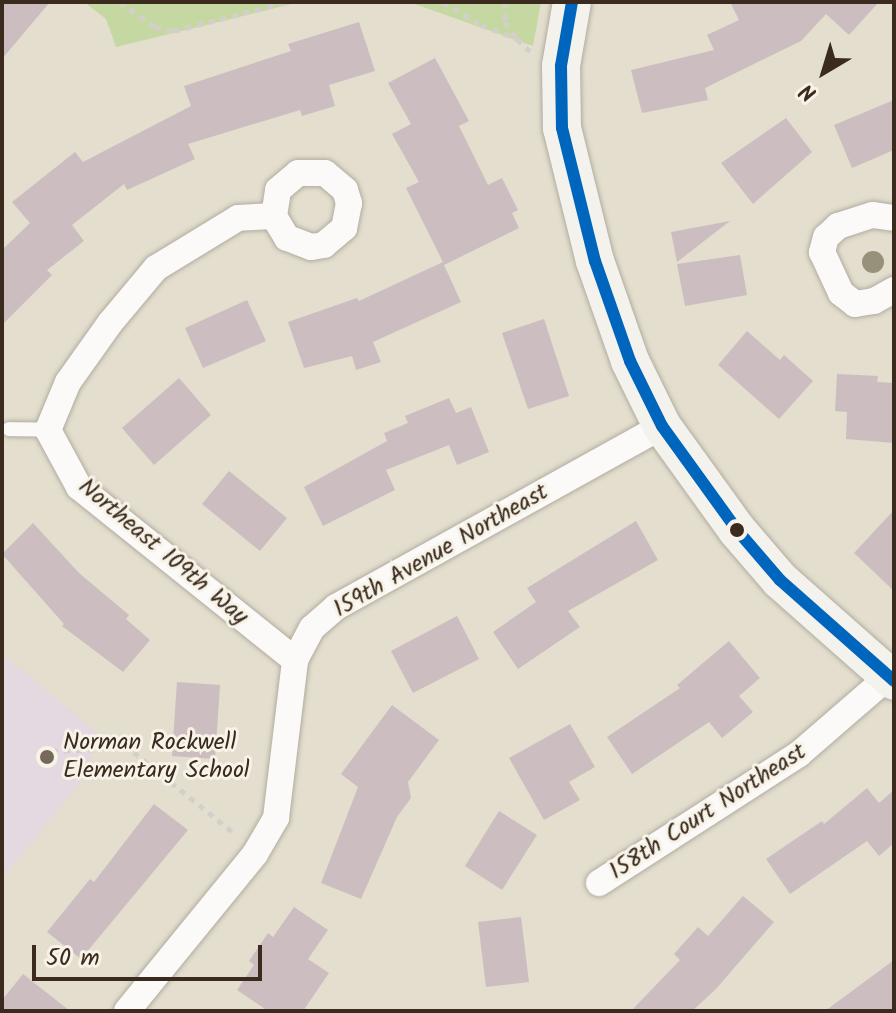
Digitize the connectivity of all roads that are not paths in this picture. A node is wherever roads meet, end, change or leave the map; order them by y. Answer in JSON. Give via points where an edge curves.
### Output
{"nodes":[{"id":1,"x":572,"y":2,"type":"edge"},
{"id":2,"x":274,"y":216,"type":"dead end"},
{"id":3,"x":894,"y":218,"type":"edge"},
{"id":4,"x":894,"y":290,"type":"edge"},
{"id":5,"x":662,"y":426,"type":"junction"},
{"id":6,"x":9,"y":429,"type":"dead end"},
{"id":7,"x":48,"y":430,"type":"junction"},
{"id":8,"x":295,"y":660,"type":"junction"},
{"id":9,"x":891,"y":679,"type":"edge"},
{"id":10,"x":599,"y":883,"type":"dead end"},
{"id":11,"x":140,"y":1006,"type":"edge"}],
"edges":[{"from":1,"to":5,"type":"street","via":[[561,66],[562,128],[595,261],[630,361]]},
{"from":2,"to":7,"type":"street","via":[[238,218],[156,268],[68,382]]},
{"from":3,"to":4,"type":"street","via":[[872,215],[838,226],[826,237],[822,252],[841,293],[855,304]]},
{"from":5,"to":8,"type":"street","name":"159th Avenue Northeast","via":[[336,607],[312,628]]},
{"from":5,"to":9,"type":"street","via":[[719,508],[780,580]]},
{"from":6,"to":7,"type":"lane"},
{"from":7,"to":8,"type":"street","name":"Northeast 109th Way","via":[[79,487]]},
{"from":8,"to":11,"type":"street","name":"159th Avenue Northeast","via":[[276,818],[255,854]]},
{"from":9,"to":10,"type":"street","name":"158th Court Northeast","via":[[799,754]]}]}
